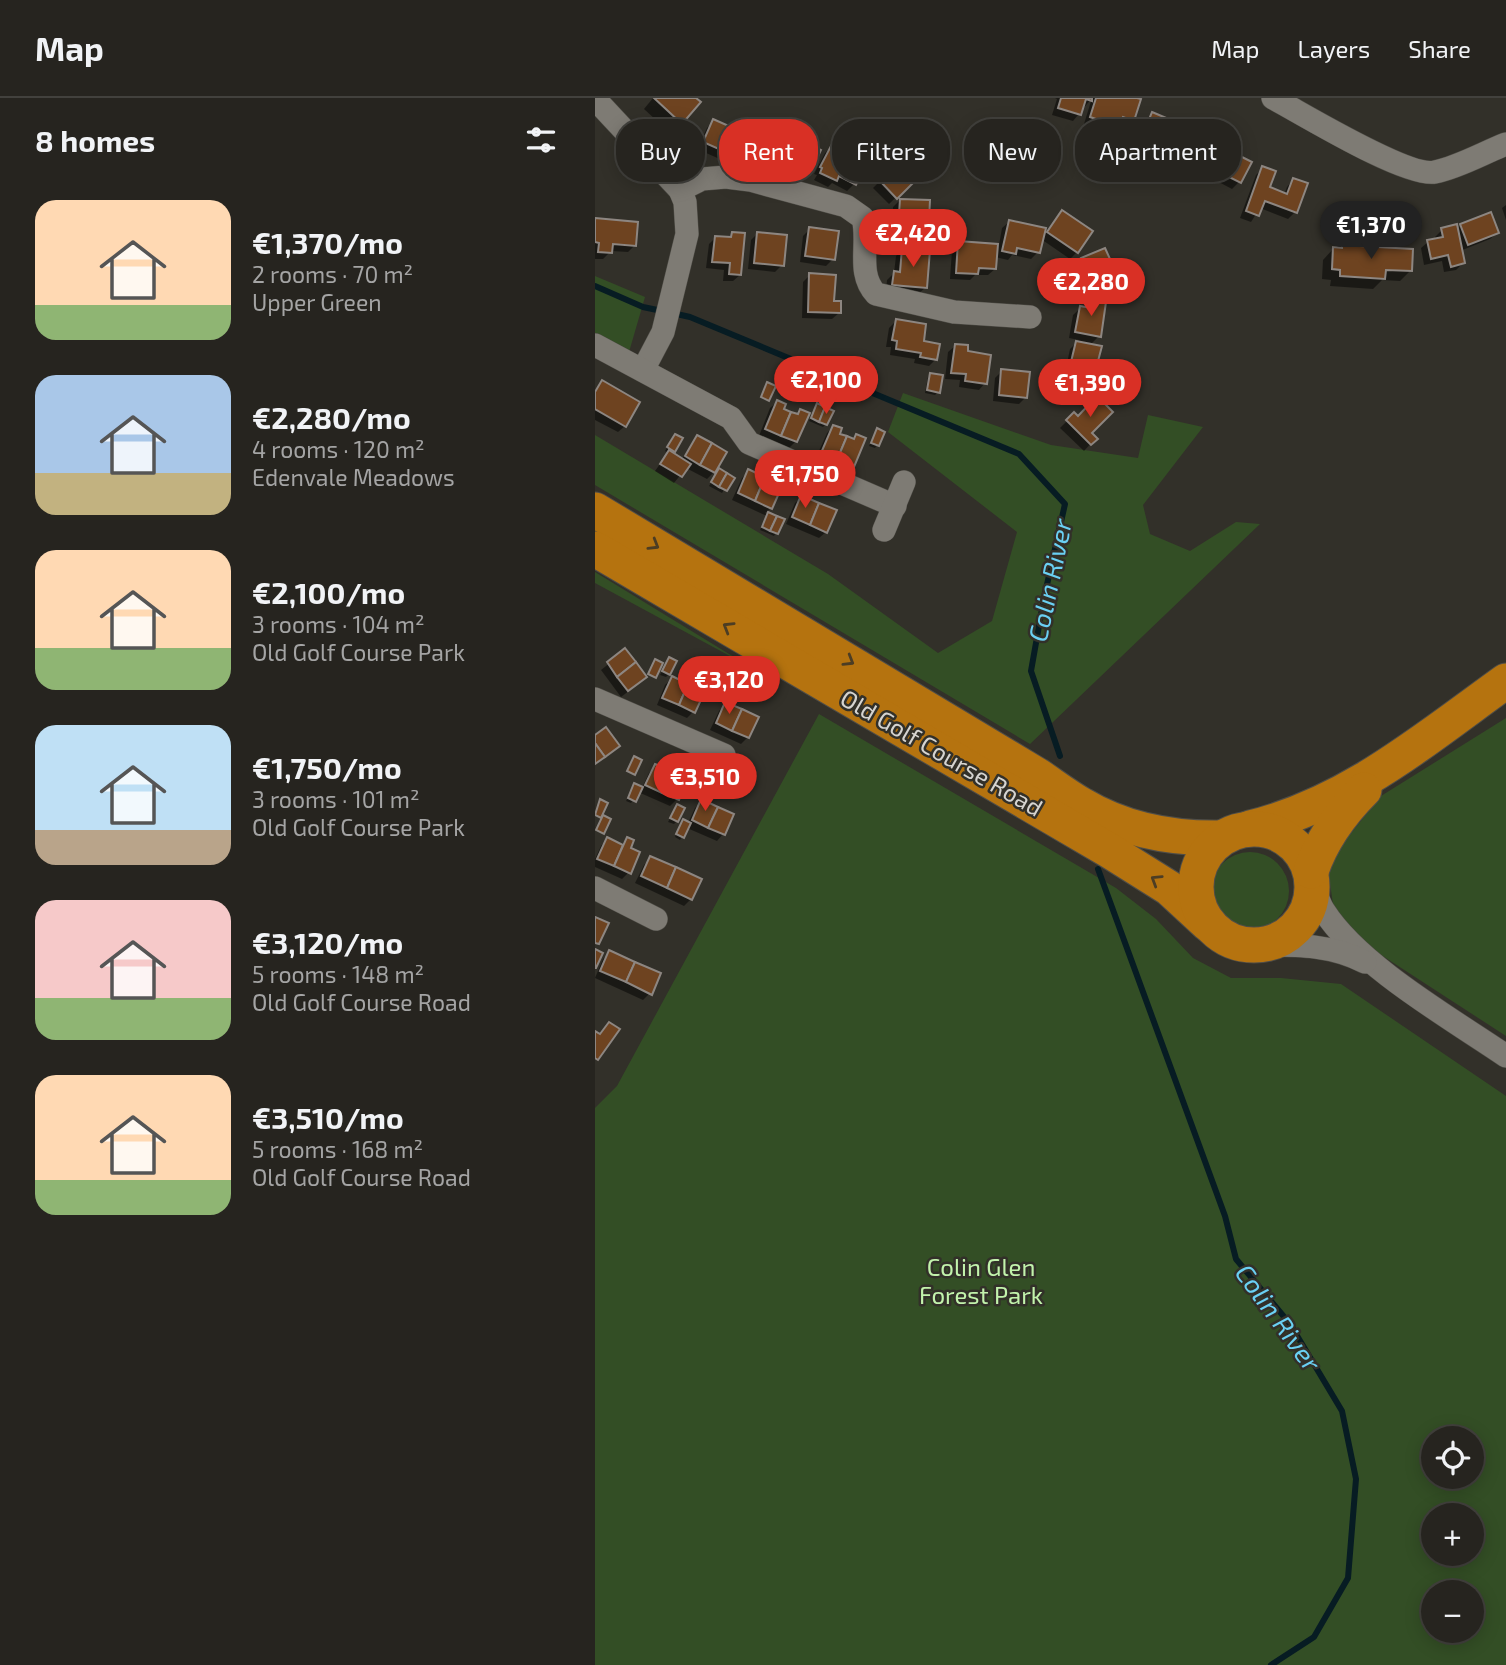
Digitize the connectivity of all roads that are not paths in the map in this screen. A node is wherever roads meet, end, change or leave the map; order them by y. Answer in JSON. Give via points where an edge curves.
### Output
{"nodes":[{"id":1,"x":1273,"y":98,"type":"edge"},
{"id":2,"x":595,"y":99,"type":"edge"},
{"id":3,"x":1506,"y":145,"type":"edge"},
{"id":4,"x":680,"y":190,"type":"junction"},
{"id":5,"x":1030,"y":317,"type":"dead end"},
{"id":6,"x":595,"y":345,"type":"edge"},
{"id":7,"x":643,"y":370,"type":"junction"},
{"id":8,"x":904,"y":482,"type":"dead end"},
{"id":9,"x":895,"y":506,"type":"junction"},
{"id":10,"x":595,"y":510,"type":"edge"},
{"id":11,"x":884,"y":530,"type":"dead end"},
{"id":12,"x":595,"y":549,"type":"edge"},
{"id":13,"x":1506,"y":681,"type":"edge"},
{"id":14,"x":595,"y":699,"type":"edge"},
{"id":15,"x":724,"y":755,"type":"dead end"},
{"id":16,"x":1392,"y":765,"type":"junction"},
{"id":17,"x":1238,"y":832,"type":"junction"},
{"id":18,"x":1312,"y":879,"type":"junction"},
{"id":19,"x":595,"y":888,"type":"edge"},
{"id":20,"x":656,"y":919,"type":"dead end"},
{"id":21,"x":1208,"y":923,"type":"junction"},
{"id":22,"x":1257,"y":945,"type":"junction"},
{"id":23,"x":1386,"y":974,"type":"junction"},
{"id":24,"x":1506,"y":1056,"type":"edge"}],
"edges":[{"from":1,"to":3,"type":"street","via":[[1419,172],[1433,173]]},
{"from":2,"to":4,"type":"street"},
{"from":4,"to":5,"type":"street","via":[[702,179],[726,177],[846,206],[863,218],[866,281],[876,294],[954,312]]},
{"from":4,"to":7,"type":"street","via":[[687,234],[661,339]]},
{"from":6,"to":7,"type":"street"},
{"from":7,"to":9,"type":"street","via":[[731,418],[749,443]]},
{"from":8,"to":9,"type":"street"},
{"from":9,"to":11,"type":"street"},
{"from":10,"to":17,"type":"highway","name":"Old Golf Course Road","one_way":true,"via":[[1037,775],[1120,810],[1173,825]]},
{"from":21,"to":12,"type":"highway","name":"Old Golf Course Road","one_way":true,"via":[[1169,888],[1110,850]]},
{"from":13,"to":16,"type":"highway"},
{"from":14,"to":15,"type":"street"},
{"from":16,"to":17,"type":"highway","via":[[1320,804]]},
{"from":16,"to":18,"type":"highway","via":[[1337,820],[1319,849]]},
{"from":17,"to":18,"type":"highway","via":[[1274,832],[1295,845],[1305,857]]},
{"from":17,"to":21,"type":"highway","via":[[1204,856],[1197,872],[1199,908]]},
{"from":18,"to":22,"type":"highway","via":[[1311,902],[1304,919],[1275,942]]},
{"from":18,"to":23,"type":"street","via":[[1323,909],[1337,929]]},
{"from":19,"to":20,"type":"street"},
{"from":21,"to":22,"type":"highway","via":[[1222,936]]},
{"from":22,"to":23,"type":"street","via":[[1325,947]]},
{"from":23,"to":24,"type":"street"}]}
